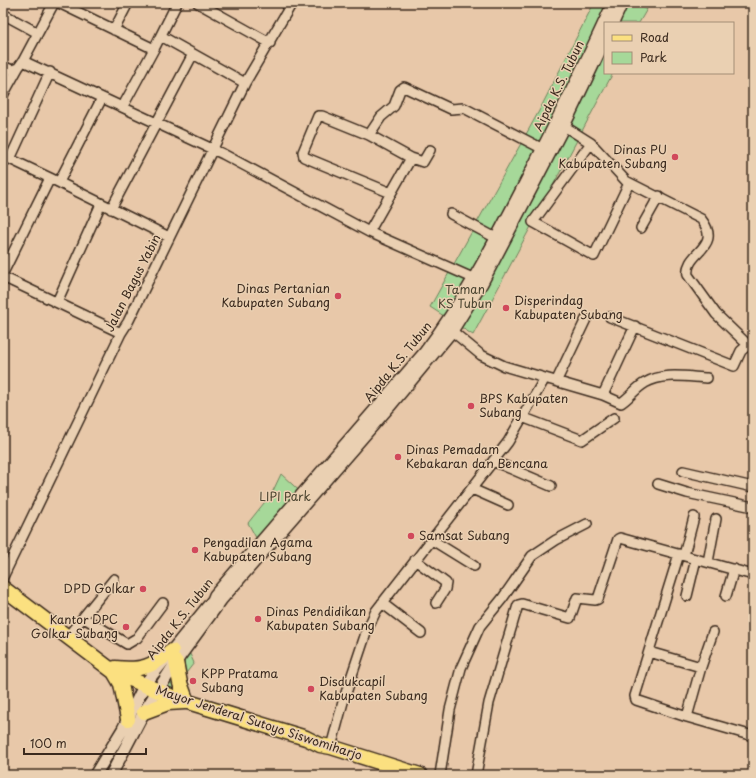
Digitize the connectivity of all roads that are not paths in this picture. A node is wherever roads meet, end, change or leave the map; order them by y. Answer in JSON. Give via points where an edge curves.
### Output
{"nodes":[{"id":1,"x":54,"y":3,"type":"edge"},
{"id":2,"x":59,"y":3,"type":"edge"},
{"id":3,"x":128,"y":3,"type":"edge"},
{"id":4,"x":177,"y":3,"type":"edge"},
{"id":5,"x":198,"y":3,"type":"edge"},
{"id":6,"x":613,"y":3,"type":"edge"},
{"id":7,"x":622,"y":3,"type":"edge"},
{"id":8,"x":288,"y":4,"type":"edge"},
{"id":9,"x":3,"y":14,"type":"edge"},
{"id":10,"x":604,"y":22,"type":"edge"},
{"id":11,"x":613,"y":22,"type":"edge"},
{"id":12,"x":604,"y":23,"type":"edge"},
{"id":13,"x":114,"y":30,"type":"junction"},
{"id":14,"x":38,"y":33,"type":"junction"},
{"id":15,"x":161,"y":36,"type":"junction"},
{"id":16,"x":604,"y":42,"type":"edge"},
{"id":17,"x":270,"y":43,"type":"junction"},
{"id":18,"x":154,"y":49,"type":"junction"},
{"id":19,"x":193,"y":54,"type":"junction"},
{"id":20,"x":20,"y":64,"type":"junction"},
{"id":21,"x":3,"y":66,"type":"edge"},
{"id":22,"x":50,"y":72,"type":"junction"},
{"id":23,"x":245,"y":83,"type":"junction"},
{"id":24,"x":3,"y":95,"type":"edge"},
{"id":25,"x":102,"y":98,"type":"junction"},
{"id":26,"x":123,"y":106,"type":"junction"},
{"id":27,"x":156,"y":122,"type":"junction"},
{"id":28,"x":564,"y":126,"type":"junction"},
{"id":29,"x":369,"y":136,"type":"junction"},
{"id":30,"x":591,"y":143,"type":"junction"},
{"id":31,"x":212,"y":149,"type":"junction"},
{"id":32,"x":543,"y":149,"type":"junction"},
{"id":33,"x":430,"y":150,"type":"dead end"},
{"id":34,"x":7,"y":157,"type":"edge"},
{"id":35,"x":411,"y":158,"type":"junction"},
{"id":36,"x":50,"y":178,"type":"junction"},
{"id":37,"x":59,"y":182,"type":"junction"},
{"id":38,"x":629,"y":183,"type":"junction"},
{"id":39,"x":391,"y":193,"type":"junction"},
{"id":40,"x":659,"y":196,"type":"junction"},
{"id":41,"x":101,"y":204,"type":"junction"},
{"id":42,"x":111,"y":209,"type":"junction"},
{"id":43,"x":451,"y":214,"type":"dead end"},
{"id":44,"x":641,"y":228,"type":"dead end"},
{"id":45,"x":369,"y":232,"type":"junction"},
{"id":46,"x":169,"y":237,"type":"junction"},
{"id":47,"x":496,"y":238,"type":"junction"},
{"id":48,"x":3,"y":273,"type":"edge"},
{"id":49,"x":3,"y":277,"type":"edge"},
{"id":50,"x":475,"y":279,"type":"junction"},
{"id":51,"x":57,"y":302,"type":"junction"},
{"id":52,"x":610,"y":316,"type":"dead end"},
{"id":53,"x":586,"y":319,"type":"dead end"},
{"id":54,"x":635,"y":326,"type":"junction"},
{"id":55,"x":452,"y":331,"type":"junction"},
{"id":56,"x":121,"y":333,"type":"junction"},
{"id":57,"x":546,"y":378,"type":"junction"},
{"id":58,"x":707,"y":378,"type":"dead end"},
{"id":59,"x":556,"y":380,"type":"junction"},
{"id":60,"x":603,"y":395,"type":"junction"},
{"id":61,"x":522,"y":417,"type":"junction"},
{"id":62,"x":614,"y":418,"type":"dead end"},
{"id":63,"x":493,"y":461,"type":"junction"},
{"id":64,"x":683,"y":471,"type":"dead end"},
{"id":65,"x":658,"y":484,"type":"dead end"},
{"id":66,"x":551,"y":486,"type":"dead end"},
{"id":67,"x":753,"y":486,"type":"edge"},
{"id":68,"x":472,"y":489,"type":"junction"},
{"id":69,"x":508,"y":505,"type":"dead end"},
{"id":70,"x":753,"y":507,"type":"edge"},
{"id":71,"x":694,"y":517,"type":"dead end"},
{"id":72,"x":716,"y":519,"type":"dead end"},
{"id":73,"x":587,"y":524,"type":"dead end"},
{"id":74,"x":432,"y":540,"type":"junction"},
{"id":75,"x":681,"y":555,"type":"junction"},
{"id":76,"x":696,"y":559,"type":"junction"},
{"id":77,"x":415,"y":560,"type":"junction"},
{"id":78,"x":708,"y":562,"type":"junction"},
{"id":79,"x":474,"y":566,"type":"dead end"},
{"id":80,"x":734,"y":569,"type":"junction"},
{"id":81,"x":753,"y":575,"type":"edge"},
{"id":82,"x":3,"y":577,"type":"edge"},
{"id":83,"x":114,"y":579,"type":"dead end"},
{"id":84,"x":3,"y":588,"type":"edge"},
{"id":85,"x":687,"y":596,"type":"dead end"},
{"id":86,"x":726,"y":596,"type":"dead end"},
{"id":87,"x":163,"y":603,"type":"dead end"},
{"id":88,"x":382,"y":603,"type":"junction"},
{"id":89,"x":436,"y":603,"type":"dead end"},
{"id":90,"x":84,"y":618,"type":"junction"},
{"id":91,"x":713,"y":632,"type":"dead end"},
{"id":92,"x":421,"y":633,"type":"dead end"},
{"id":93,"x":68,"y":636,"type":"junction"},
{"id":94,"x":649,"y":652,"type":"junction"},
{"id":95,"x":174,"y":656,"type":"junction"},
{"id":96,"x":701,"y":667,"type":"junction"},
{"id":97,"x":110,"y":669,"type":"junction"},
{"id":98,"x":154,"y":684,"type":"junction"},
{"id":99,"x":187,"y":701,"type":"junction"},
{"id":100,"x":144,"y":712,"type":"junction"},
{"id":101,"x":687,"y":717,"type":"junction"},
{"id":102,"x":128,"y":719,"type":"junction"},
{"id":103,"x":753,"y":736,"type":"edge"},
{"id":104,"x":331,"y":747,"type":"junction"},
{"id":105,"x":95,"y":775,"type":"edge"},
{"id":106,"x":111,"y":775,"type":"edge"},
{"id":107,"x":420,"y":775,"type":"edge"},
{"id":108,"x":440,"y":775,"type":"edge"},
{"id":109,"x":476,"y":775,"type":"edge"}],
"edges":[{"from":1,"to":14,"type":"street"},
{"from":2,"to":13,"type":"street"},
{"from":3,"to":13,"type":"street"},
{"from":4,"to":15,"type":"street"},
{"from":5,"to":17,"type":"street"},
{"from":6,"to":10,"type":"street","name":"Aipda K.S. Tubun"},
{"from":7,"to":11,"type":"street"},
{"from":8,"to":17,"type":"street","name":"Jalan Bagus Yabin"},
{"from":9,"to":14,"type":"street"},
{"from":12,"to":32,"type":"street","name":"Aipda K.S. Tubun"},
{"from":13,"to":18,"type":"street"},
{"from":14,"to":20,"type":"street"},
{"from":15,"to":18,"type":"street"},
{"from":15,"to":19,"type":"street"},
{"from":16,"to":28,"type":"street","name":"Aipda K.S. Tubun"},
{"from":17,"to":23,"type":"street","name":"Jalan Bagus Yabin"},
{"from":18,"to":26,"type":"street"},
{"from":19,"to":23,"type":"street"},
{"from":19,"to":27,"type":"street"},
{"from":20,"to":21,"type":"street","via":[[12,70]]},
{"from":20,"to":22,"type":"street"},
{"from":20,"to":24,"type":"street"},
{"from":22,"to":25,"type":"street"},
{"from":22,"to":34,"type":"street"},
{"from":23,"to":31,"type":"street","name":"Jalan Bagus Yabin"},
{"from":25,"to":26,"type":"street"},
{"from":25,"to":37,"type":"street"},
{"from":26,"to":27,"type":"street"},
{"from":27,"to":31,"type":"street"},
{"from":27,"to":42,"type":"street"},
{"from":28,"to":30,"type":"street"},
{"from":28,"to":55,"type":"street","name":"Aipda K.S. Tubun","via":[[482,283]]},
{"from":29,"to":32,"type":"street","via":[[381,117],[394,106],[400,90],[404,87],[451,109],[464,108]]},
{"from":29,"to":35,"type":"street"},
{"from":29,"to":39,"type":"street","via":[[319,116],[303,156]]},
{"from":30,"to":38,"type":"street"},
{"from":30,"to":38,"type":"street","via":[[533,222],[594,256]]},
{"from":31,"to":45,"type":"street"},
{"from":31,"to":46,"type":"street","name":"Jalan Bagus Yabin"},
{"from":32,"to":47,"type":"street","name":"Aipda K.S. Tubun"},
{"from":33,"to":35,"type":"street","via":[[423,162]]},
{"from":34,"to":36,"type":"street"},
{"from":35,"to":39,"type":"street"},
{"from":36,"to":37,"type":"street"},
{"from":36,"to":48,"type":"street"},
{"from":37,"to":41,"type":"street"},
{"from":38,"to":40,"type":"street"},
{"from":39,"to":45,"type":"street"},
{"from":40,"to":44,"type":"street"},
{"from":40,"to":54,"type":"street","via":[[706,224],[706,246],[690,264],[688,275],[716,314],[748,345],[740,351],[734,366]]},
{"from":41,"to":42,"type":"street"},
{"from":41,"to":51,"type":"street"},
{"from":42,"to":46,"type":"street"},
{"from":43,"to":47,"type":"street"},
{"from":45,"to":50,"type":"street"},
{"from":46,"to":56,"type":"street","name":"Jalan Bagus Yabin"},
{"from":47,"to":50,"type":"street","name":"Aipda K.S. Tubun"},
{"from":49,"to":51,"type":"street"},
{"from":50,"to":95,"type":"street","name":"Aipda K.S. Tubun","via":[[425,352],[215,595]]},
{"from":51,"to":56,"type":"street"},
{"from":52,"to":54,"type":"street"},
{"from":53,"to":59,"type":"street"},
{"from":54,"to":60,"type":"street"},
{"from":55,"to":57,"type":"street","via":[[491,361]]},
{"from":55,"to":95,"type":"street","name":"Aipda K.S. Tubun"},
{"from":56,"to":82,"type":"street","name":"Jalan Bagus Yabin"},
{"from":57,"to":59,"type":"street"},
{"from":57,"to":61,"type":"street"},
{"from":58,"to":60,"type":"street","via":[[655,378],[636,388],[621,403]]},
{"from":59,"to":60,"type":"street"},
{"from":61,"to":62,"type":"street","via":[[582,440]]},
{"from":61,"to":63,"type":"street","via":[[508,442]]},
{"from":63,"to":66,"type":"street"},
{"from":63,"to":68,"type":"street"},
{"from":64,"to":67,"type":"street"},
{"from":65,"to":70,"type":"street","via":[[687,494]]},
{"from":68,"to":69,"type":"street"},
{"from":68,"to":74,"type":"street"},
{"from":71,"to":75,"type":"street"},
{"from":72,"to":78,"type":"street"},
{"from":73,"to":108,"type":"street","via":[[532,556],[480,626],[461,668],[450,710]]},
{"from":74,"to":77,"type":"street"},
{"from":74,"to":79,"type":"street"},
{"from":75,"to":76,"type":"street"},
{"from":75,"to":94,"type":"street"},
{"from":75,"to":109,"type":"street","via":[[620,538],[598,599],[578,598],[570,618],[518,605],[491,696]]},
{"from":76,"to":78,"type":"street"},
{"from":76,"to":85,"type":"street"},
{"from":77,"to":88,"type":"street"},
{"from":77,"to":89,"type":"street","via":[[446,584],[446,589]]},
{"from":78,"to":80,"type":"street"},
{"from":80,"to":81,"type":"street"},
{"from":80,"to":86,"type":"street"},
{"from":83,"to":90,"type":"street"},
{"from":84,"to":93,"type":"main road"},
{"from":87,"to":90,"type":"street","via":[[137,638],[127,644]]},
{"from":88,"to":92,"type":"street"},
{"from":88,"to":104,"type":"street","via":[[367,630]]},
{"from":90,"to":93,"type":"street"},
{"from":91,"to":96,"type":"street"},
{"from":93,"to":97,"type":"main road"},
{"from":94,"to":96,"type":"street"},
{"from":94,"to":101,"type":"street","via":[[636,700]]},
{"from":95,"to":97,"type":"main road","via":[[145,668]]},
{"from":95,"to":98,"type":"street","name":"Aipda K.S. Tubun"},
{"from":95,"to":99,"type":"main road"},
{"from":96,"to":101,"type":"street"},
{"from":97,"to":98,"type":"main road","name":"Mayor Jenderal Sutoyo Siswomiharjo"},
{"from":97,"to":102,"type":"main road","via":[[121,684]]},
{"from":98,"to":99,"type":"main road","name":"Mayor Jenderal Sutoyo Siswomiharjo"},
{"from":98,"to":100,"type":"street"},
{"from":98,"to":102,"type":"street"},
{"from":99,"to":100,"type":"main road","via":[[168,703]]},
{"from":99,"to":104,"type":"main road","name":"Mayor Jenderal Sutoyo Siswomiharjo"},
{"from":100,"to":106,"type":"street"},
{"from":101,"to":103,"type":"street"},
{"from":102,"to":105,"type":"street"},
{"from":104,"to":107,"type":"main road","name":"Mayor Jenderal Sutoyo Siswomiharjo"}]}
